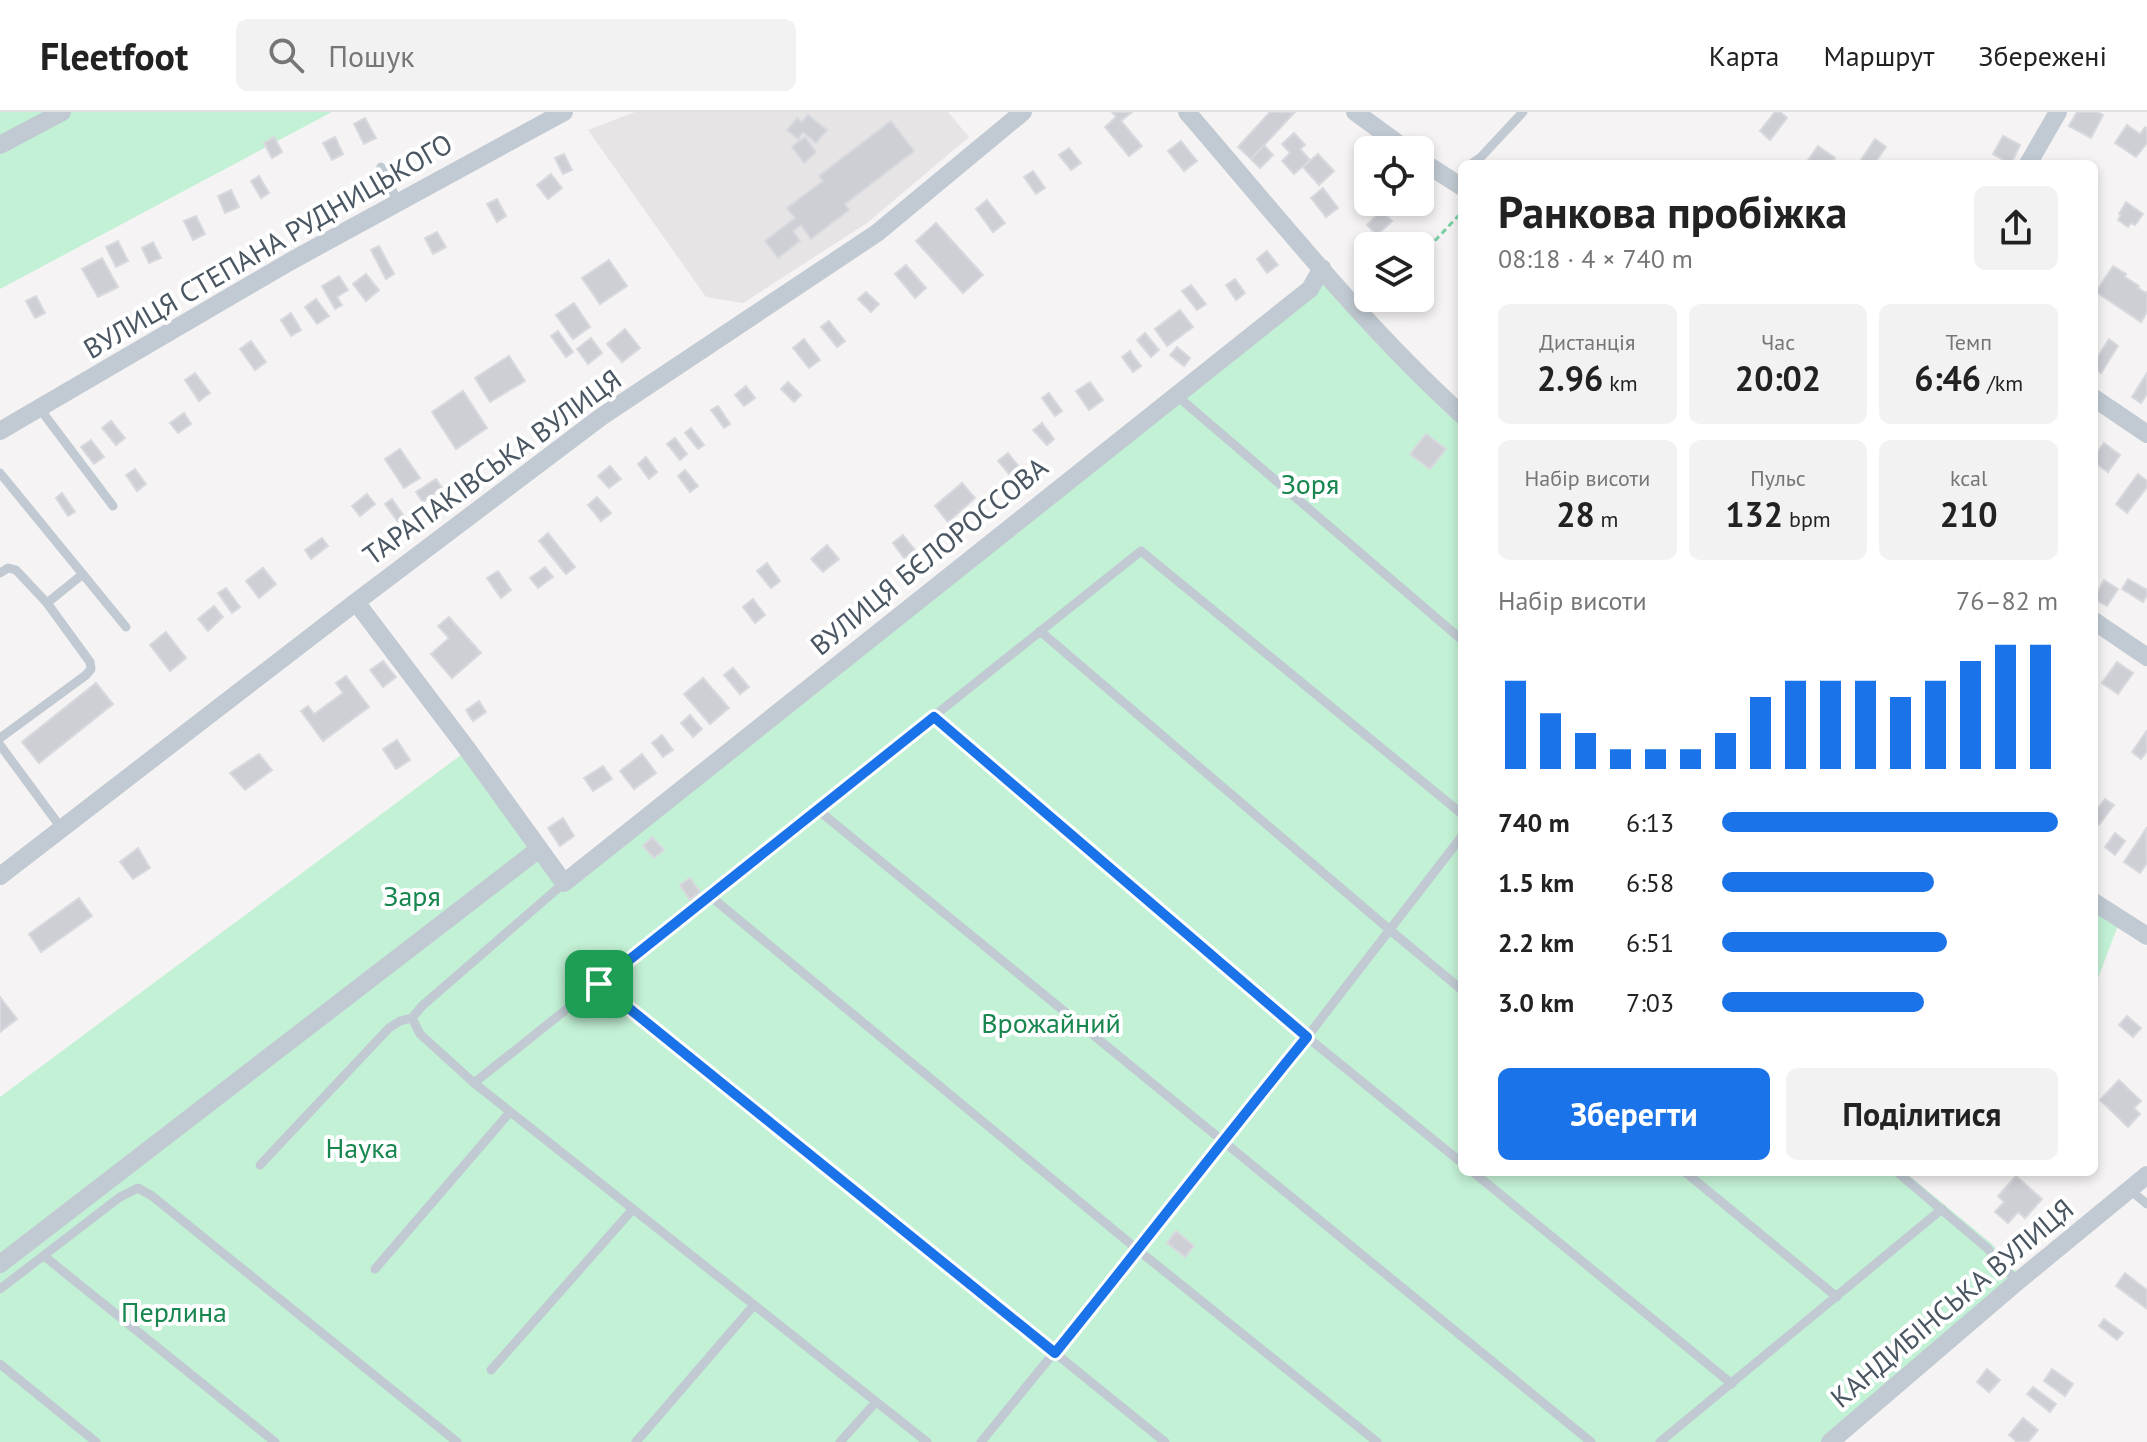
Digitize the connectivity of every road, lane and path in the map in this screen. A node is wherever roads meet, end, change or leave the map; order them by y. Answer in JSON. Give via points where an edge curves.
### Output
{"nodes":[{"id":1,"x":62,"y":112,"type":"edge"},
{"id":2,"x":564,"y":112,"type":"edge"},
{"id":3,"x":1023,"y":112,"type":"edge"},
{"id":4,"x":1187,"y":112,"type":"edge"},
{"id":5,"x":1355,"y":112,"type":"edge"},
{"id":6,"x":1523,"y":112,"type":"edge"},
{"id":7,"x":2058,"y":112,"type":"edge"},
{"id":8,"x":1388,"y":136,"type":"edge"},
{"id":9,"x":0,"y":145,"type":"edge"},
{"id":10,"x":1477,"y":160,"type":"edge"},
{"id":11,"x":2030,"y":160,"type":"edge"},
{"id":12,"x":381,"y":167,"type":"dead end"},
{"id":13,"x":1434,"y":167,"type":"edge"},
{"id":14,"x":1458,"y":179,"type":"edge"},
{"id":15,"x":398,"y":202,"type":"junction"},
{"id":16,"x":1458,"y":216,"type":"edge"},
{"id":17,"x":1434,"y":242,"type":"edge"},
{"id":18,"x":1322,"y":268,"type":"junction"},
{"id":19,"x":1176,"y":395,"type":"junction"},
{"id":20,"x":2098,"y":401,"type":"edge"},
{"id":21,"x":40,"y":409,"type":"junction"},
{"id":22,"x":1458,"y":411,"type":"edge"},
{"id":23,"x":0,"y":431,"type":"edge"},
{"id":24,"x":2147,"y":434,"type":"edge"},
{"id":25,"x":0,"y":473,"type":"edge"},
{"id":26,"x":113,"y":506,"type":"dead end"},
{"id":27,"x":0,"y":573,"type":"edge"},
{"id":28,"x":83,"y":574,"type":"junction"},
{"id":29,"x":356,"y":602,"type":"junction"},
{"id":30,"x":47,"y":603,"type":"junction"},
{"id":31,"x":2098,"y":624,"type":"edge"},
{"id":32,"x":126,"y":627,"type":"dead end"},
{"id":33,"x":1040,"y":631,"type":"junction"},
{"id":34,"x":1458,"y":637,"type":"edge"},
{"id":35,"x":2147,"y":657,"type":"edge"},
{"id":36,"x":934,"y":717,"type":"junction"},
{"id":37,"x":0,"y":738,"type":"edge"},
{"id":38,"x":0,"y":745,"type":"edge"},
{"id":39,"x":818,"y":810,"type":"junction"},
{"id":40,"x":1458,"y":811,"type":"edge"},
{"id":41,"x":62,"y":829,"type":"junction"},
{"id":42,"x":1458,"y":841,"type":"edge"},
{"id":43,"x":539,"y":849,"type":"junction"},
{"id":44,"x":0,"y":876,"type":"edge"},
{"id":45,"x":564,"y":883,"type":"junction"},
{"id":46,"x":710,"y":896,"type":"junction"},
{"id":47,"x":2098,"y":905,"type":"edge"},
{"id":48,"x":1390,"y":930,"type":"junction"},
{"id":49,"x":2147,"y":936,"type":"edge"},
{"id":50,"x":599,"y":984,"type":"junction"},
{"id":51,"x":1458,"y":987,"type":"edge"},
{"id":52,"x":412,"y":1018,"type":"junction"},
{"id":53,"x":1307,"y":1037,"type":"junction"},
{"id":54,"x":474,"y":1083,"type":"junction"},
{"id":55,"x":510,"y":1112,"type":"junction"},
{"id":56,"x":1221,"y":1141,"type":"junction"},
{"id":57,"x":1458,"y":1160,"type":"edge"},
{"id":58,"x":260,"y":1165,"type":"dead end"},
{"id":59,"x":2147,"y":1175,"type":"edge"},
{"id":60,"x":1478,"y":1176,"type":"edge"},
{"id":61,"x":1690,"y":1176,"type":"edge"},
{"id":62,"x":1902,"y":1176,"type":"edge"},
{"id":63,"x":2130,"y":1190,"type":"junction"},
{"id":64,"x":2147,"y":1204,"type":"edge"},
{"id":65,"x":633,"y":1209,"type":"junction"},
{"id":66,"x":1942,"y":1209,"type":"junction"},
{"id":67,"x":1138,"y":1250,"type":"junction"},
{"id":68,"x":44,"y":1256,"type":"junction"},
{"id":69,"x":0,"y":1264,"type":"edge"},
{"id":70,"x":375,"y":1269,"type":"dead end"},
{"id":71,"x":2017,"y":1282,"type":"junction"},
{"id":72,"x":0,"y":1289,"type":"edge"},
{"id":73,"x":1837,"y":1297,"type":"junction"},
{"id":74,"x":754,"y":1305,"type":"junction"},
{"id":75,"x":1055,"y":1353,"type":"junction"},
{"id":76,"x":0,"y":1364,"type":"edge"},
{"id":77,"x":491,"y":1370,"type":"dead end"},
{"id":78,"x":1732,"y":1384,"type":"junction"},
{"id":79,"x":876,"y":1402,"type":"junction"},
{"id":80,"x":96,"y":1442,"type":"edge"},
{"id":81,"x":275,"y":1442,"type":"edge"},
{"id":82,"x":457,"y":1442,"type":"edge"},
{"id":83,"x":636,"y":1442,"type":"edge"},
{"id":84,"x":840,"y":1442,"type":"edge"},
{"id":85,"x":927,"y":1442,"type":"edge"},
{"id":86,"x":981,"y":1442,"type":"edge"},
{"id":87,"x":1165,"y":1442,"type":"edge"},
{"id":88,"x":1377,"y":1442,"type":"edge"},
{"id":89,"x":1591,"y":1442,"type":"edge"},
{"id":90,"x":1660,"y":1442,"type":"edge"},
{"id":91,"x":1830,"y":1442,"type":"edge"}],
"edges":[{"from":1,"to":9,"type":"street"},
{"from":2,"to":15,"type":"street","name":"ВУЛИЦЯ СТЕПАНА РУДНИЦЬКОГО"},
{"from":3,"to":29,"type":"street","name":"ТАРАПАКІВСЬКА ВУЛИЦЯ","via":[[877,233],[601,417]]},
{"from":4,"to":18,"type":"street"},
{"from":5,"to":8,"type":"street"},
{"from":6,"to":10,"type":"lane"},
{"from":7,"to":11,"type":"street"},
{"from":12,"to":15,"type":"lane"},
{"from":13,"to":14,"type":"street"},
{"from":15,"to":21,"type":"street","name":"ВУЛИЦЯ СТЕПАНА РУДНИЦЬКОГО"},
{"from":16,"to":17,"type":"path"},
{"from":18,"to":19,"type":"street","name":"ВУЛИЦЯ БЄЛОРОССОВА","via":[[1310,289]]},
{"from":18,"to":22,"type":"street"},
{"from":19,"to":34,"type":"lane"},
{"from":19,"to":45,"type":"street","name":"ВУЛИЦЯ БЄЛОРОССОВА"},
{"from":20,"to":24,"type":"street"},
{"from":21,"to":23,"type":"street","name":"ВУЛИЦЯ СТЕПАНА РУДНИЦЬКОГО"},
{"from":21,"to":26,"type":"lane"},
{"from":25,"to":28,"type":"lane"},
{"from":27,"to":30,"type":"lane","via":[[16,570]]},
{"from":28,"to":30,"type":"lane"},
{"from":28,"to":32,"type":"lane"},
{"from":29,"to":41,"type":"street","name":"ТАРАПАКІВСЬКА ВУЛИЦЯ"},
{"from":29,"to":43,"type":"street"},
{"from":30,"to":37,"type":"lane","via":[[91,669]]},
{"from":31,"to":35,"type":"street"},
{"from":33,"to":36,"type":"lane"},
{"from":33,"to":40,"type":"lane","via":[[1141,551]]},
{"from":33,"to":48,"type":"lane"},
{"from":36,"to":39,"type":"lane"},
{"from":36,"to":53,"type":"lane"},
{"from":38,"to":41,"type":"lane"},
{"from":39,"to":46,"type":"lane"},
{"from":39,"to":56,"type":"lane"},
{"from":41,"to":44,"type":"street","name":"ТАРАПАКІВСЬКА ВУЛИЦЯ"},
{"from":42,"to":48,"type":"lane"},
{"from":43,"to":45,"type":"street"},
{"from":43,"to":69,"type":"street"},
{"from":45,"to":52,"type":"lane"},
{"from":46,"to":50,"type":"lane"},
{"from":46,"to":67,"type":"lane"},
{"from":47,"to":49,"type":"street"},
{"from":48,"to":51,"type":"lane"},
{"from":48,"to":53,"type":"lane"},
{"from":50,"to":54,"type":"lane"},
{"from":50,"to":75,"type":"lane"},
{"from":52,"to":54,"type":"lane","via":[[420,1034]]},
{"from":52,"to":58,"type":"lane","via":[[389,1028]]},
{"from":53,"to":56,"type":"lane"},
{"from":53,"to":57,"type":"lane"},
{"from":54,"to":55,"type":"lane"},
{"from":55,"to":65,"type":"lane"},
{"from":55,"to":70,"type":"lane"},
{"from":56,"to":67,"type":"lane"},
{"from":56,"to":89,"type":"lane"},
{"from":59,"to":63,"type":"street","name":"КАНДИБІНСЬКА ВУЛИЦЯ"},
{"from":60,"to":78,"type":"lane"},
{"from":61,"to":73,"type":"lane"},
{"from":62,"to":66,"type":"lane"},
{"from":63,"to":64,"type":"lane"},
{"from":63,"to":71,"type":"street","name":"КАНДИБІНСЬКА ВУЛИЦЯ"},
{"from":65,"to":74,"type":"lane"},
{"from":65,"to":77,"type":"lane"},
{"from":66,"to":71,"type":"lane"},
{"from":66,"to":73,"type":"lane"},
{"from":67,"to":75,"type":"lane"},
{"from":67,"to":88,"type":"lane"},
{"from":68,"to":72,"type":"lane"},
{"from":68,"to":81,"type":"lane"},
{"from":68,"to":82,"type":"lane","via":[[138,1188]]},
{"from":71,"to":91,"type":"street","name":"КАНДИБІНСЬКА ВУЛИЦЯ"},
{"from":73,"to":78,"type":"lane"},
{"from":74,"to":79,"type":"lane"},
{"from":74,"to":83,"type":"lane"},
{"from":75,"to":86,"type":"lane"},
{"from":75,"to":87,"type":"lane"},
{"from":76,"to":80,"type":"lane"},
{"from":78,"to":90,"type":"lane"},
{"from":79,"to":84,"type":"lane"},
{"from":79,"to":85,"type":"lane"}]}
